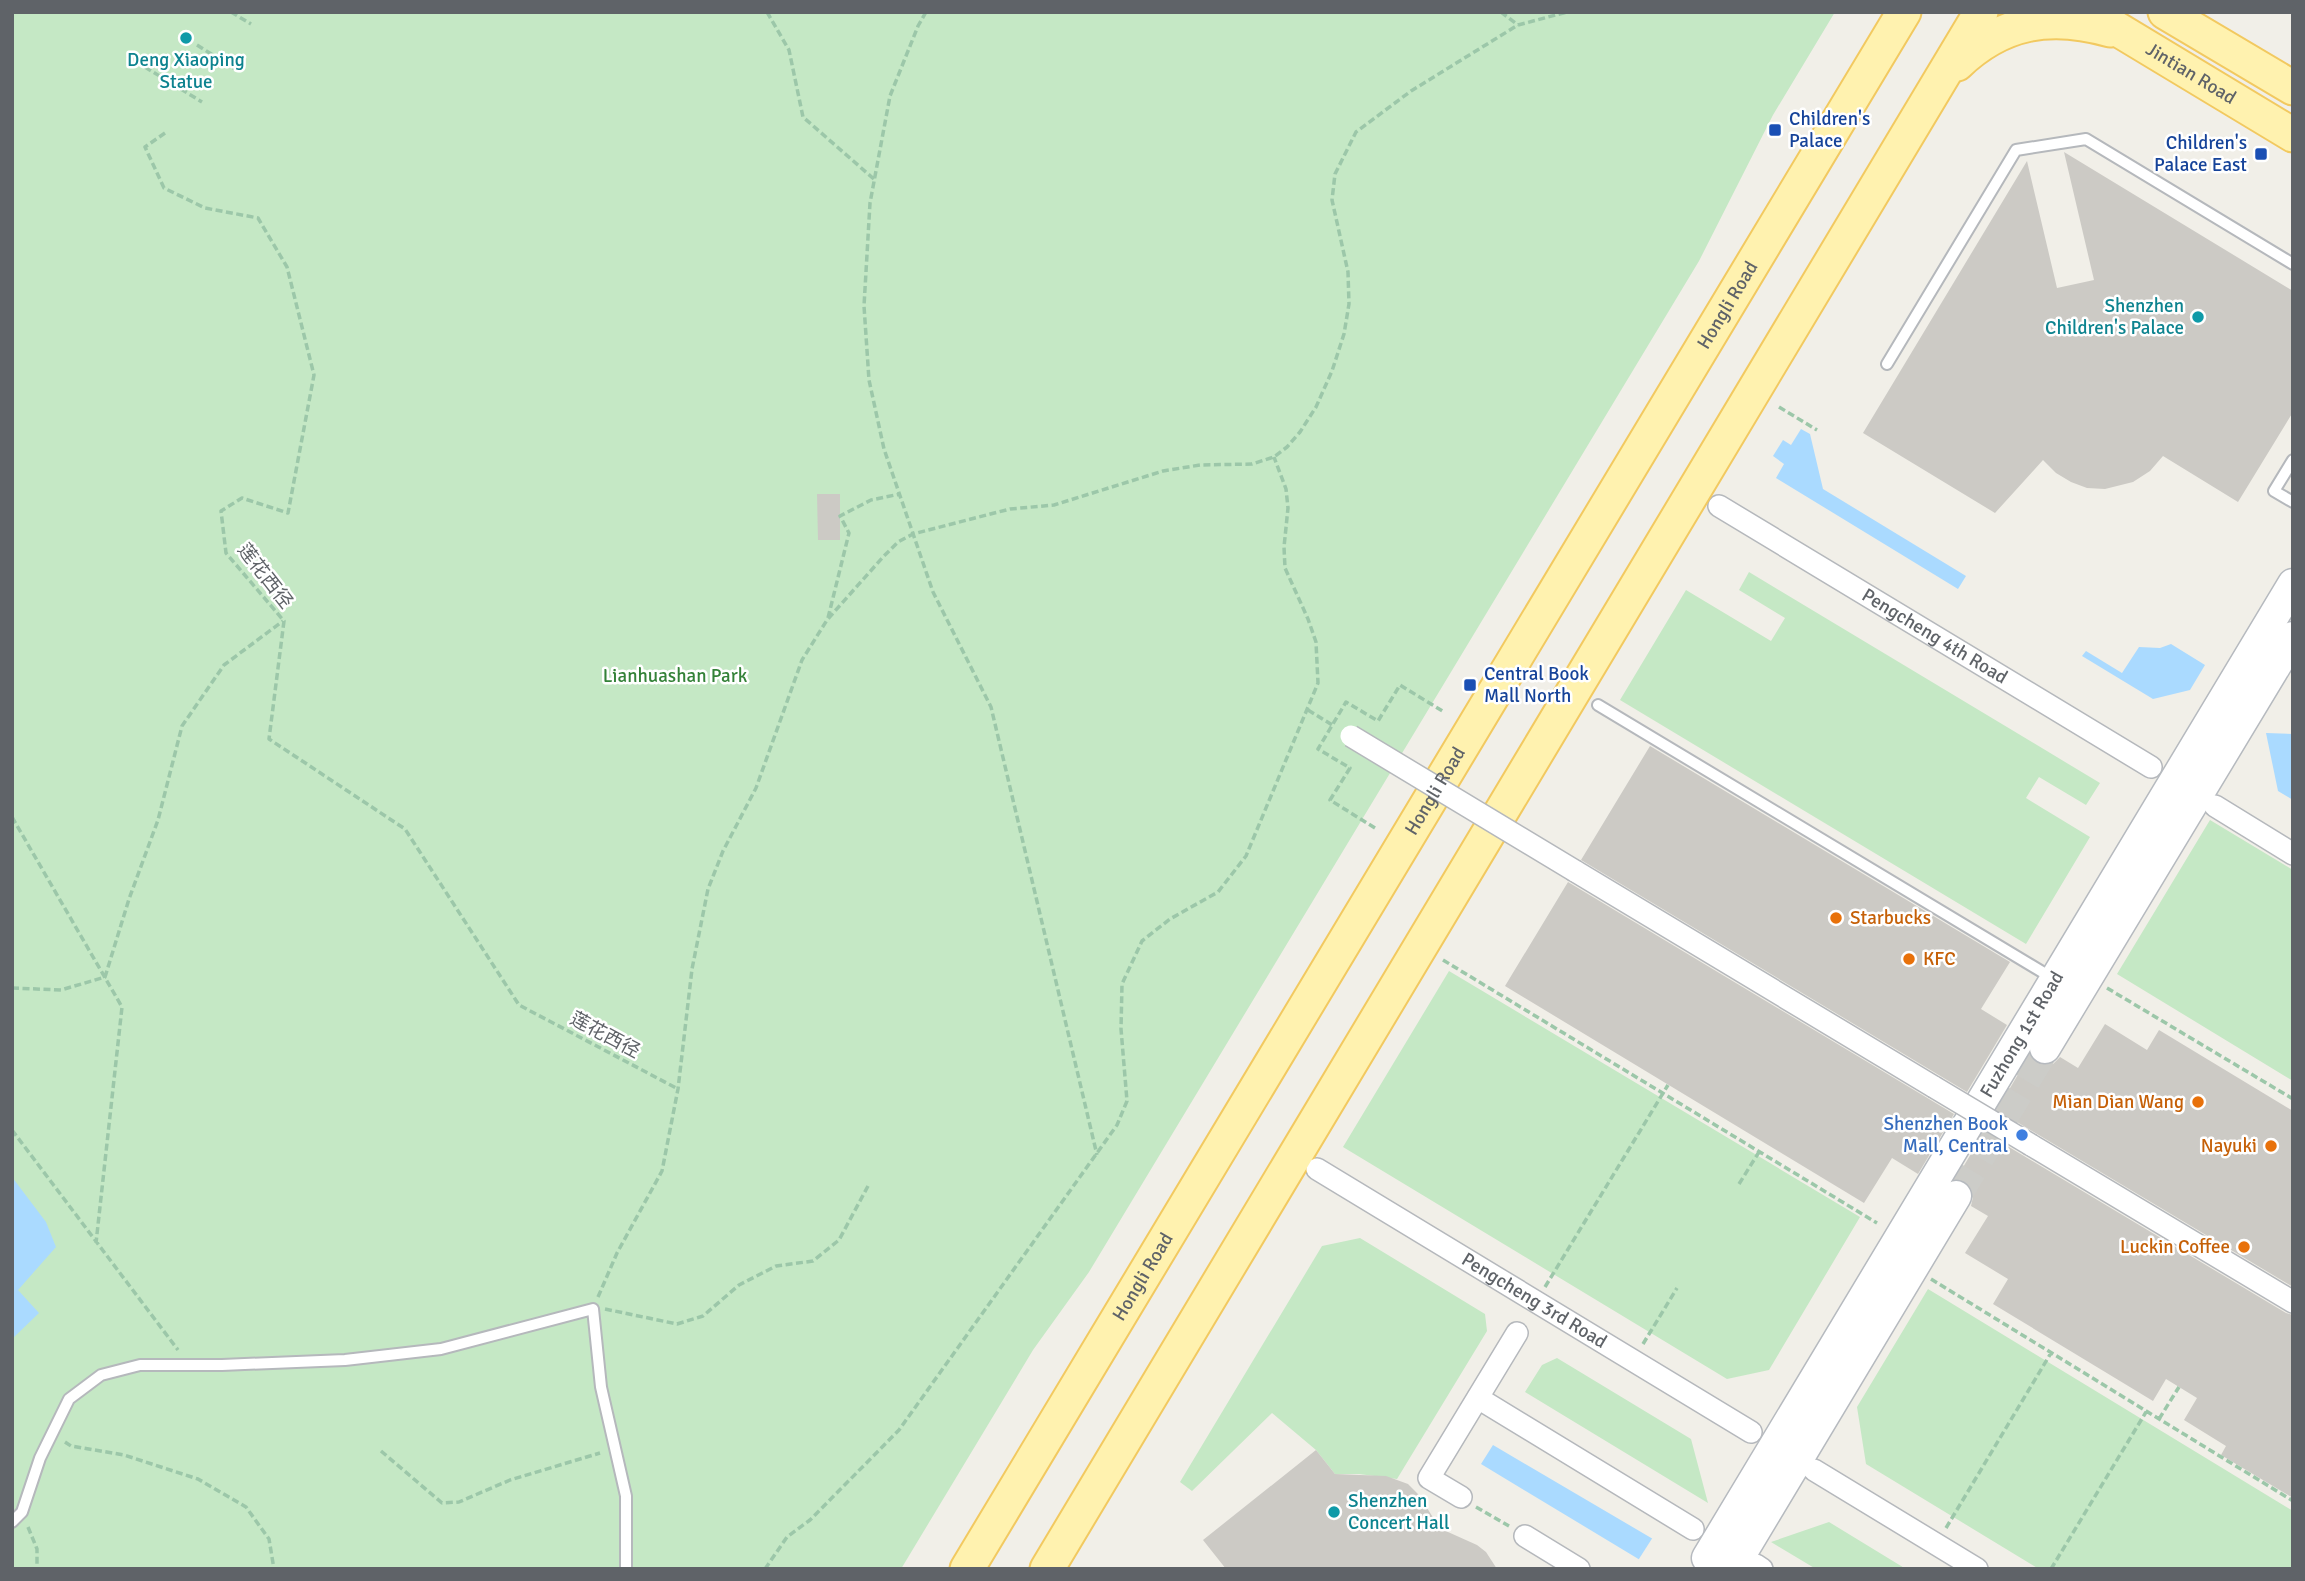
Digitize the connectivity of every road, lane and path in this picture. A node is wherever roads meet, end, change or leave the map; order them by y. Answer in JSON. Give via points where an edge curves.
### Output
{"nodes":[{"id":1,"x":231,"y":12,"type":"edge"},
{"id":2,"x":767,"y":12,"type":"edge"},
{"id":3,"x":926,"y":12,"type":"edge"},
{"id":4,"x":1501,"y":12,"type":"edge"},
{"id":5,"x":1567,"y":12,"type":"edge"},
{"id":6,"x":1904,"y":12,"type":"edge"},
{"id":7,"x":1981,"y":12,"type":"edge"},
{"id":8,"x":2089,"y":12,"type":"edge"},
{"id":9,"x":2165,"y":12,"type":"edge"},
{"id":10,"x":251,"y":24,"type":"dead end"},
{"id":11,"x":1518,"y":25,"type":"junction"},
{"id":12,"x":2126,"y":34,"type":"junction"},
{"id":13,"x":197,"y":45,"type":"dead end"},
{"id":14,"x":127,"y":56,"type":"dead end"},
{"id":15,"x":235,"y":68,"type":"dead end"},
{"id":16,"x":1942,"y":77,"type":"junction"},
{"id":17,"x":2293,"y":88,"type":"edge"},
{"id":18,"x":202,"y":102,"type":"dead end"},
{"id":19,"x":165,"y":134,"type":"dead end"},
{"id":20,"x":2293,"y":135,"type":"edge"},
{"id":21,"x":875,"y":180,"type":"junction"},
{"id":22,"x":2293,"y":264,"type":"edge"},
{"id":23,"x":1887,"y":364,"type":"dead end"},
{"id":24,"x":1779,"y":407,"type":"dead end"},
{"id":25,"x":1817,"y":430,"type":"dead end"},
{"id":26,"x":1274,"y":457,"type":"junction"},
{"id":27,"x":2293,"y":460,"type":"edge"},
{"id":28,"x":900,"y":494,"type":"junction"},
{"id":29,"x":2293,"y":502,"type":"edge"},
{"id":30,"x":1719,"y":506,"type":"dead end"},
{"id":31,"x":913,"y":534,"type":"junction"},
{"id":32,"x":2293,"y":584,"type":"edge"},
{"id":33,"x":827,"y":620,"type":"junction"},
{"id":34,"x":284,"y":621,"type":"junction"},
{"id":35,"x":2293,"y":637,"type":"edge"},
{"id":36,"x":1598,"y":705,"type":"dead end"},
{"id":37,"x":1308,"y":710,"type":"junction"},
{"id":38,"x":1444,"y":712,"type":"dead end"},
{"id":39,"x":1342,"y":730,"type":"junction"},
{"id":40,"x":2151,"y":767,"type":"dead end"},
{"id":41,"x":2215,"y":806,"type":"dead end"},
{"id":42,"x":12,"y":817,"type":"edge"},
{"id":43,"x":1375,"y":828,"type":"dead end"},
{"id":44,"x":2293,"y":854,"type":"edge"},
{"id":45,"x":1443,"y":960,"type":"dead end"},
{"id":46,"x":105,"y":977,"type":"junction"},
{"id":47,"x":2054,"y":979,"type":"junction"},
{"id":48,"x":2105,"y":987,"type":"dead end"},
{"id":49,"x":12,"y":988,"type":"edge"},
{"id":50,"x":2045,"y":1048,"type":"tunnel mouth"},
{"id":51,"x":1668,"y":1085,"type":"dead end"},
{"id":52,"x":678,"y":1089,"type":"junction"},
{"id":53,"x":1663,"y":1093,"type":"junction"},
{"id":54,"x":2293,"y":1100,"type":"edge"},
{"id":55,"x":12,"y":1130,"type":"edge"},
{"id":56,"x":1759,"y":1152,"type":"junction"},
{"id":57,"x":1097,"y":1155,"type":"junction"},
{"id":58,"x":1317,"y":1169,"type":"dead end"},
{"id":59,"x":1739,"y":1184,"type":"dead end"},
{"id":60,"x":868,"y":1186,"type":"dead end"},
{"id":61,"x":1955,"y":1196,"type":"tunnel mouth"},
{"id":62,"x":1877,"y":1223,"type":"dead end"},
{"id":63,"x":96,"y":1243,"type":"junction"},
{"id":64,"x":1930,"y":1278,"type":"dead end"},
{"id":65,"x":1677,"y":1288,"type":"dead end"},
{"id":66,"x":1536,"y":1302,"type":"junction"},
{"id":67,"x":2293,"y":1303,"type":"edge"},
{"id":68,"x":593,"y":1309,"type":"junction"},
{"id":69,"x":1517,"y":1334,"type":"dead end"},
{"id":70,"x":2051,"y":1353,"type":"junction"},
{"id":71,"x":1633,"y":1360,"type":"junction"},
{"id":72,"x":190,"y":1365,"type":"junction"},
{"id":73,"x":2179,"y":1387,"type":"dead end"},
{"id":74,"x":1478,"y":1398,"type":"junction"},
{"id":75,"x":2147,"y":1412,"type":"junction"},
{"id":76,"x":2159,"y":1419,"type":"junction"},
{"id":77,"x":1751,"y":1432,"type":"dead end"},
{"id":78,"x":52,"y":1435,"type":"junction"},
{"id":79,"x":616,"y":1448,"type":"junction"},
{"id":80,"x":381,"y":1451,"type":"dead end"},
{"id":81,"x":1814,"y":1470,"type":"dead end"},
{"id":82,"x":1461,"y":1497,"type":"joint"},
{"id":83,"x":2293,"y":1501,"type":"edge"},
{"id":84,"x":22,"y":1512,"type":"junction"},
{"id":85,"x":12,"y":1522,"type":"edge"},
{"id":86,"x":1693,"y":1529,"type":"dead end"},
{"id":87,"x":1525,"y":1536,"type":"joint"},
{"id":88,"x":1936,"y":1544,"type":"junction"},
{"id":89,"x":1739,"y":1565,"type":"edge"},
{"id":90,"x":37,"y":1569,"type":"edge"},
{"id":91,"x":274,"y":1569,"type":"edge"},
{"id":92,"x":626,"y":1569,"type":"edge"},
{"id":93,"x":765,"y":1569,"type":"edge"},
{"id":94,"x":967,"y":1569,"type":"edge"},
{"id":95,"x":1047,"y":1569,"type":"edge"},
{"id":96,"x":1579,"y":1569,"type":"edge"},
{"id":97,"x":1977,"y":1569,"type":"edge"},
{"id":98,"x":2051,"y":1569,"type":"edge"}],
"edges":[{"from":1,"to":10,"type":"path"},
{"from":2,"to":21,"type":"path","via":[[789,50],[803,117]]},
{"from":3,"to":21,"type":"path","via":[[890,96]]},
{"from":4,"to":11,"type":"path"},
{"from":5,"to":11,"type":"path"},
{"from":6,"to":94,"type":"main road","name":"Hongli Road"},
{"from":7,"to":16,"type":"main road"},
{"from":8,"to":12,"type":"main road","name":"Jintian Road"},
{"from":9,"to":17,"type":"main road","name":"Jintian Road"},
{"from":11,"to":26,"type":"path","via":[[1411,91],[1356,132],[1335,174],[1332,200],[1348,272],[1344,334],[1316,407],[1300,432]]},
{"from":12,"to":16,"type":"main road","via":[[2050,20],[2010,28],[1974,47]]},
{"from":12,"to":20,"type":"main road","name":"Jintian Road"},
{"from":13,"to":15,"type":"path"},
{"from":14,"to":18,"type":"path"},
{"from":16,"to":95,"type":"main road"},
{"from":19,"to":34,"type":"path","name":"莲花西径","via":[[145,147],[164,188],[205,208],[258,218],[287,267],[314,375],[288,513],[242,498],[220,511],[226,553]]},
{"from":21,"to":28,"type":"path","via":[[864,306],[869,380],[884,449]]},
{"from":22,"to":23,"type":"lane","via":[[2086,139],[2016,150]]},
{"from":24,"to":25,"type":"path"},
{"from":26,"to":31,"type":"path","via":[[1252,464],[1163,471],[1054,505],[1010,509]]},
{"from":26,"to":37,"type":"path","via":[[1288,508],[1284,568],[1316,642],[1318,683]]},
{"from":27,"to":29,"type":"lane","via":[[2274,491]]},
{"from":28,"to":31,"type":"path"},
{"from":28,"to":33,"type":"path","via":[[871,500],[840,516],[849,533]]},
{"from":30,"to":40,"type":"street","name":"Pengcheng 4th Road"},
{"from":31,"to":33,"type":"path","via":[[898,542]]},
{"from":31,"to":57,"type":"path","via":[[933,592],[991,707]]},
{"from":32,"to":47,"type":"street","name":"Fuzhong 1st Road"},
{"from":33,"to":52,"type":"path","via":[[802,660],[756,788],[708,889],[692,969]]},
{"from":34,"to":46,"type":"path","via":[[224,665],[182,726],[158,820]]},
{"from":34,"to":52,"type":"path","name":"莲花西径","via":[[268,739],[405,829],[519,1005]]},
{"from":35,"to":50,"type":"street","name":"Fuzhong 1st Road"},
{"from":36,"to":47,"type":"lane"},
{"from":37,"to":39,"type":"path"},
{"from":37,"to":57,"type":"path","via":[[1246,856],[1219,892],[1170,919],[1142,941],[1122,984],[1126,1101]]},
{"from":38,"to":39,"type":"path","via":[[1400,685],[1378,721],[1346,702]]},
{"from":39,"to":43,"type":"path","via":[[1318,749],[1350,768],[1330,800]]},
{"from":39,"to":67,"type":"street","bridge":true},
{"from":41,"to":44,"type":"street"},
{"from":42,"to":46,"type":"path"},
{"from":45,"to":53,"type":"path"},
{"from":46,"to":49,"type":"path","via":[[61,990]]},
{"from":46,"to":63,"type":"path","via":[[122,1007]]},
{"from":47,"to":89,"type":"street","name":"Fuzhong 1st Road"},
{"from":48,"to":54,"type":"path"},
{"from":51,"to":53,"type":"path"},
{"from":52,"to":68,"type":"path","via":[[662,1171],[617,1253]]},
{"from":53,"to":56,"type":"path"},
{"from":53,"to":66,"type":"path"},
{"from":55,"to":63,"type":"path"},
{"from":56,"to":59,"type":"path"},
{"from":56,"to":62,"type":"path"},
{"from":57,"to":93,"type":"path","via":[[899,1430],[810,1520],[787,1537]]},
{"from":58,"to":66,"type":"street","name":"Pengcheng 3rd Road"},
{"from":60,"to":68,"type":"path","via":[[839,1240],[813,1261],[775,1266],[739,1285],[703,1316],[677,1324],[612,1308]]},
{"from":61,"to":89,"type":"street","name":"Fuzhong 1st Road"},
{"from":63,"to":72,"type":"path"},
{"from":64,"to":70,"type":"path"},
{"from":65,"to":71,"type":"path"},
{"from":66,"to":71,"type":"street","name":"Pengcheng 3rd Road"},
{"from":68,"to":72,"type":"lane","via":[[441,1349],[345,1360]]},
{"from":68,"to":79,"type":"lane","via":[[601,1387]]},
{"from":69,"to":74,"type":"street"},
{"from":70,"to":75,"type":"path"},
{"from":70,"to":88,"type":"path"},
{"from":71,"to":77,"type":"street","name":"Pengcheng 3rd Road"},
{"from":72,"to":78,"type":"lane","via":[[139,1365],[101,1375],[69,1399]]},
{"from":73,"to":76,"type":"path"},
{"from":74,"to":82,"type":"street","via":[[1429,1478]]},
{"from":74,"to":86,"type":"street"},
{"from":75,"to":76,"type":"path"},
{"from":75,"to":98,"type":"path"},
{"from":76,"to":83,"type":"path"},
{"from":78,"to":84,"type":"lane"},
{"from":78,"to":91,"type":"path","via":[[71,1446],[124,1455],[198,1479],[246,1507],[269,1539]]},
{"from":79,"to":80,"type":"path","via":[[510,1480],[459,1502],[442,1503]]},
{"from":79,"to":92,"type":"lane","via":[[628,1513]]},
{"from":81,"to":88,"type":"street"},
{"from":82,"to":87,"type":"path"},
{"from":84,"to":85,"type":"lane"},
{"from":84,"to":90,"type":"path","via":[[37,1549]]},
{"from":87,"to":96,"type":"street"},
{"from":88,"to":97,"type":"street"}]}
